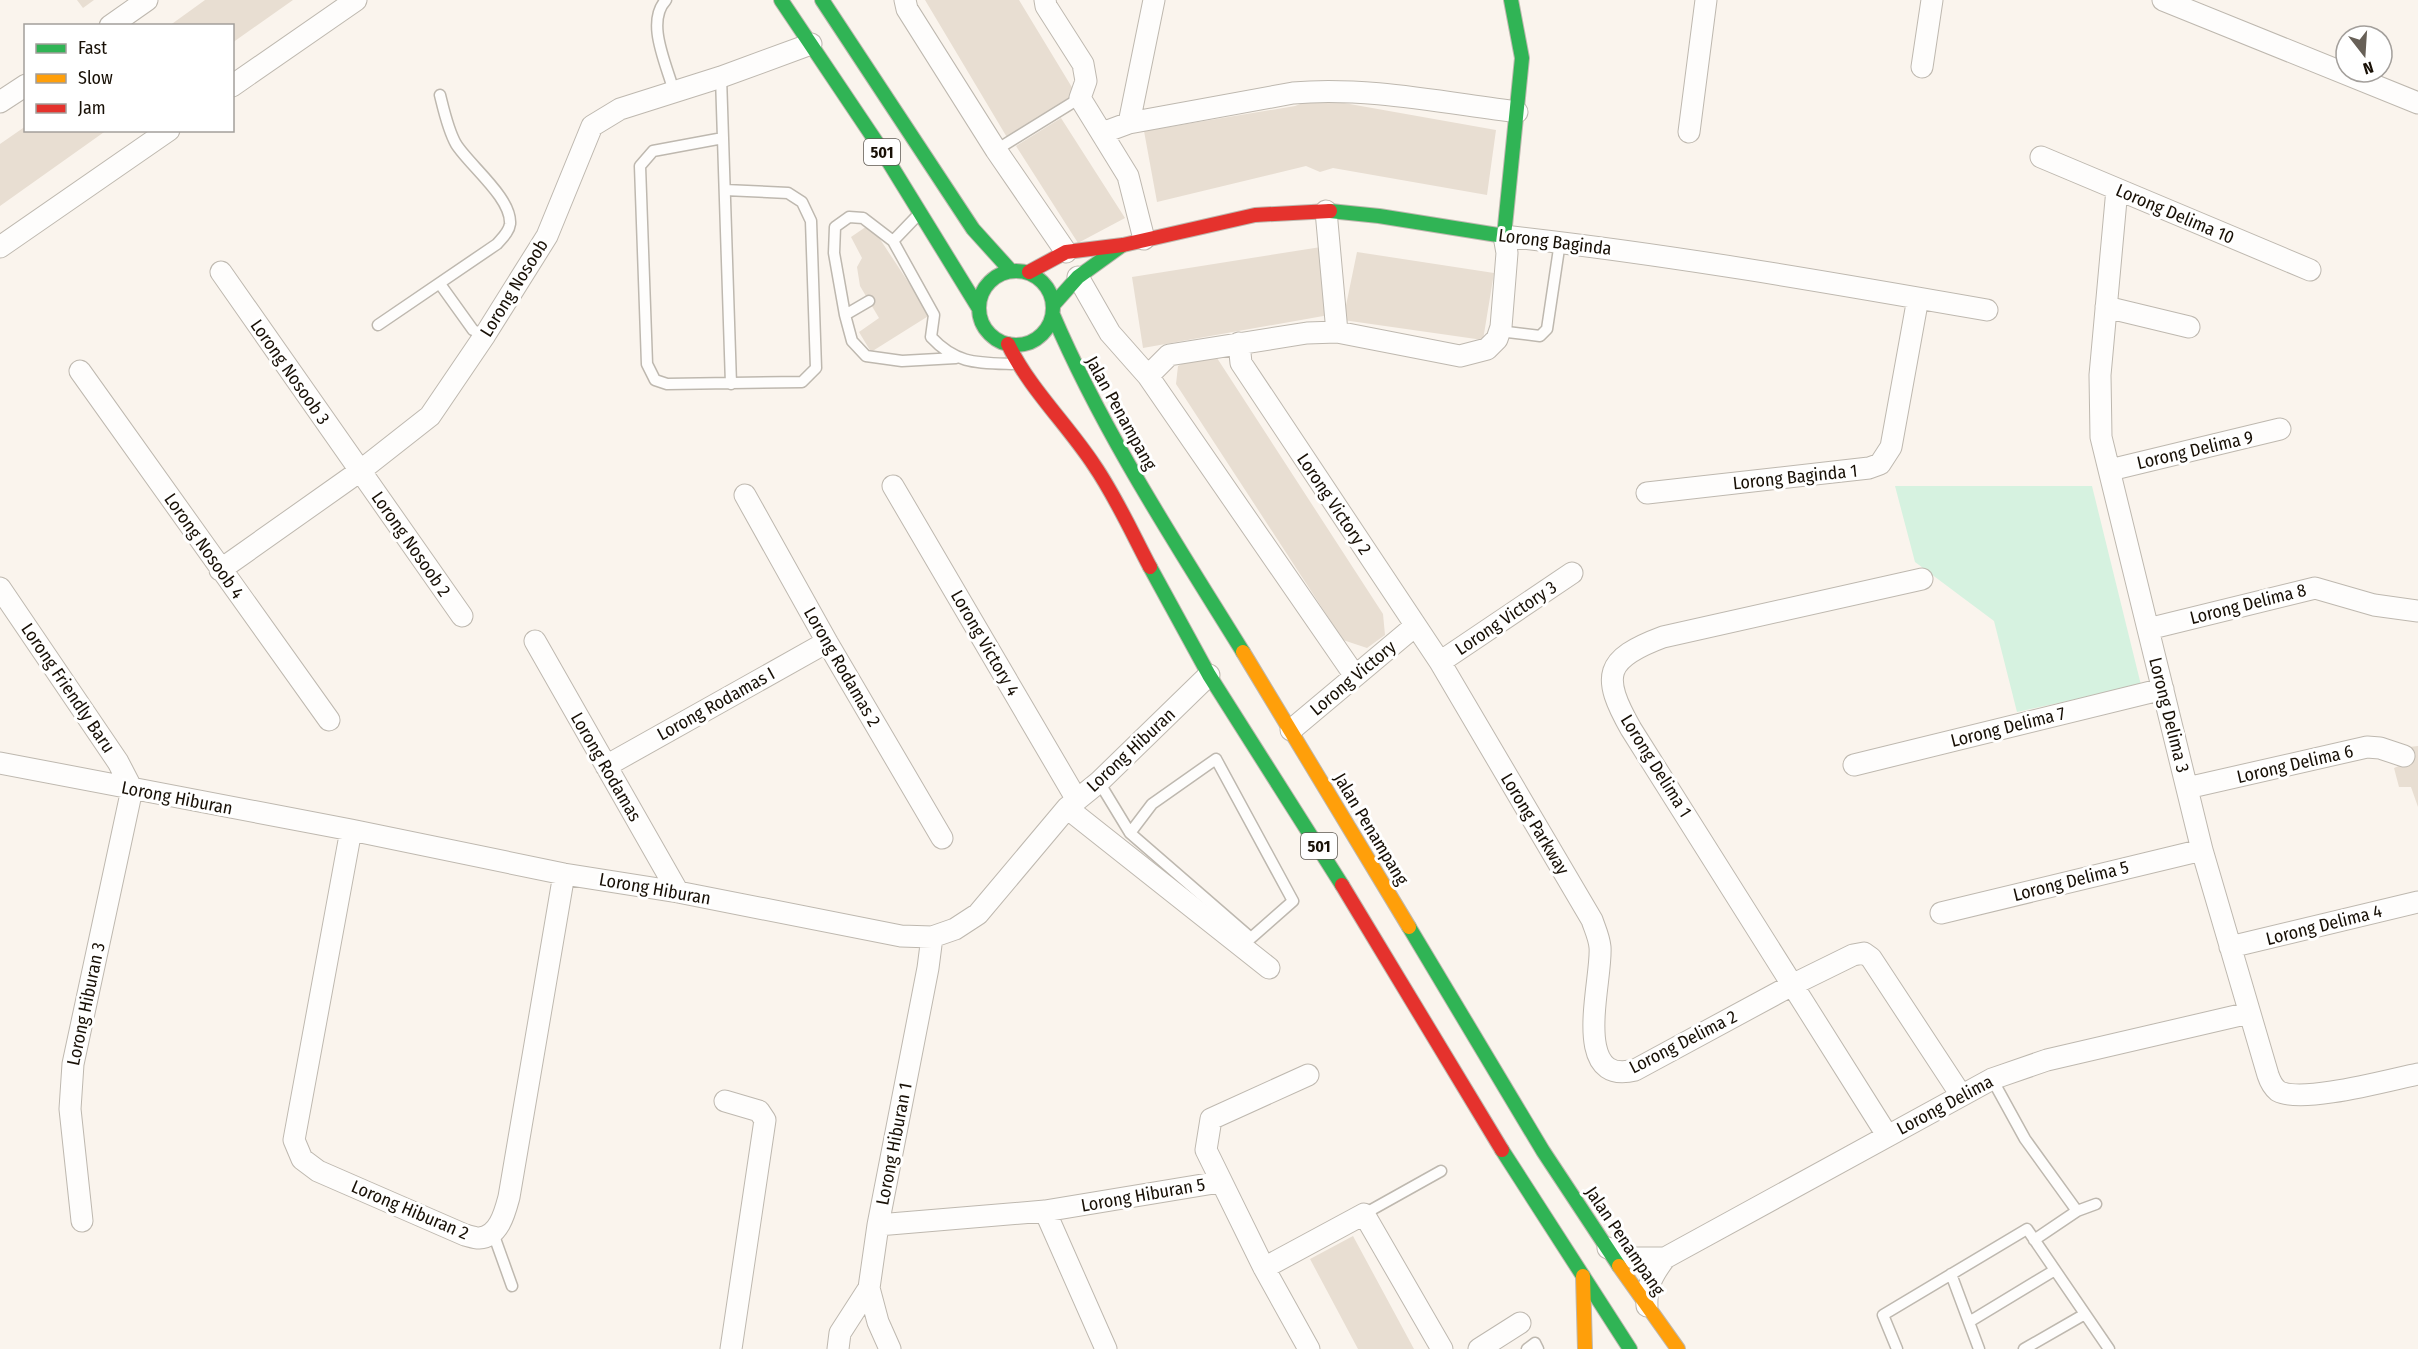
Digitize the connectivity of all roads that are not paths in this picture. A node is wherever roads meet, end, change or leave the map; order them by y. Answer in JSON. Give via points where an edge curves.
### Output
{"nodes":[{"id":1,"x":147,"y":0,"type":"edge"},
{"id":2,"x":356,"y":0,"type":"edge"},
{"id":3,"x":666,"y":0,"type":"edge"},
{"id":4,"x":782,"y":0,"type":"edge"},
{"id":5,"x":822,"y":0,"type":"edge"},
{"id":6,"x":904,"y":0,"type":"edge"},
{"id":7,"x":1045,"y":0,"type":"edge"},
{"id":8,"x":1154,"y":0,"type":"edge"},
{"id":9,"x":1511,"y":0,"type":"edge"},
{"id":10,"x":1706,"y":0,"type":"edge"},
{"id":11,"x":1932,"y":0,"type":"edge"},
{"id":12,"x":2163,"y":0,"type":"edge"},
{"id":13,"x":113,"y":24,"type":"edge"},
{"id":14,"x":811,"y":44,"type":"junction"},
{"id":15,"x":1922,"y":67,"type":"dead end"},
{"id":16,"x":721,"y":77,"type":"junction"},
{"id":17,"x":24,"y":85,"type":"edge"},
{"id":18,"x":234,"y":85,"type":"edge"},
{"id":19,"x":674,"y":92,"type":"junction"},
{"id":20,"x":440,"y":95,"type":"dead end"},
{"id":21,"x":1080,"y":98,"type":"junction"},
{"id":22,"x":0,"y":102,"type":"edge"},
{"id":23,"x":2418,"y":103,"type":"edge"},
{"id":24,"x":1517,"y":112,"type":"junction"},
{"id":25,"x":1129,"y":123,"type":"junction"},
{"id":26,"x":166,"y":132,"type":"edge"},
{"id":27,"x":1689,"y":132,"type":"dead end"},
{"id":28,"x":1102,"y":133,"type":"junction"},
{"id":29,"x":723,"y":138,"type":"junction"},
{"id":30,"x":996,"y":150,"type":"junction"},
{"id":31,"x":2040,"y":157,"type":"dead end"},
{"id":32,"x":2117,"y":189,"type":"junction"},
{"id":33,"x":725,"y":190,"type":"junction"},
{"id":34,"x":1326,"y":211,"type":"junction"},
{"id":35,"x":920,"y":212,"type":"junction"},
{"id":36,"x":1504,"y":236,"type":"junction"},
{"id":37,"x":1144,"y":239,"type":"junction"},
{"id":38,"x":893,"y":241,"type":"junction"},
{"id":39,"x":1560,"y":242,"type":"junction"},
{"id":40,"x":1123,"y":245,"type":"junction"},
{"id":41,"x":0,"y":247,"type":"edge"},
{"id":42,"x":1066,"y":252,"type":"junction"},
{"id":43,"x":2310,"y":270,"type":"dead end"},
{"id":44,"x":1011,"y":271,"type":"junction"},
{"id":45,"x":221,"y":272,"type":"dead end"},
{"id":46,"x":1029,"y":272,"type":"junction"},
{"id":47,"x":1078,"y":277,"type":"junction"},
{"id":48,"x":440,"y":284,"type":"junction"},
{"id":49,"x":1918,"y":298,"type":"junction"},
{"id":50,"x":869,"y":301,"type":"dead end"},
{"id":51,"x":978,"y":307,"type":"junction"},
{"id":52,"x":2106,"y":307,"type":"junction"},
{"id":53,"x":1053,"y":310,"type":"junction"},
{"id":54,"x":1988,"y":310,"type":"dead end"},
{"id":55,"x":845,"y":315,"type":"junction"},
{"id":56,"x":378,"y":325,"type":"dead end"},
{"id":57,"x":2189,"y":327,"type":"dead end"},
{"id":58,"x":1499,"y":331,"type":"junction"},
{"id":59,"x":1337,"y":332,"type":"junction"},
{"id":60,"x":485,"y":335,"type":"junction"},
{"id":61,"x":1239,"y":343,"type":"junction"},
{"id":62,"x":1008,"y":344,"type":"junction"},
{"id":63,"x":956,"y":358,"type":"junction"},
{"id":64,"x":1018,"y":365,"type":"junction"},
{"id":65,"x":80,"y":371,"type":"dead end"},
{"id":66,"x":1148,"y":376,"type":"junction"},
{"id":67,"x":731,"y":384,"type":"junction"},
{"id":68,"x":2280,"y":429,"type":"dead end"},
{"id":69,"x":2110,"y":470,"type":"junction"},
{"id":70,"x":360,"y":471,"type":"junction"},
{"id":71,"x":893,"y":486,"type":"dead end"},
{"id":72,"x":1647,"y":493,"type":"dead end"},
{"id":73,"x":746,"y":495,"type":"dead end"},
{"id":74,"x":220,"y":570,"type":"junction"},
{"id":75,"x":1572,"y":573,"type":"dead end"},
{"id":76,"x":1922,"y":579,"type":"dead end"},
{"id":77,"x":0,"y":588,"type":"edge"},
{"id":78,"x":2418,"y":611,"type":"edge"},
{"id":79,"x":462,"y":616,"type":"dead end"},
{"id":80,"x":1415,"y":626,"type":"junction"},
{"id":81,"x":2148,"y":629,"type":"junction"},
{"id":82,"x":535,"y":641,"type":"dead end"},
{"id":83,"x":827,"y":642,"type":"junction"},
{"id":84,"x":1440,"y":662,"type":"junction"},
{"id":85,"x":1209,"y":675,"type":"junction"},
{"id":86,"x":1355,"y":676,"type":"junction"},
{"id":87,"x":2163,"y":689,"type":"junction"},
{"id":88,"x":329,"y":720,"type":"dead end"},
{"id":89,"x":1291,"y":730,"type":"junction"},
{"id":90,"x":2404,"y":756,"type":"dead end"},
{"id":91,"x":0,"y":763,"type":"edge"},
{"id":92,"x":1854,"y":765,"type":"dead end"},
{"id":93,"x":606,"y":766,"type":"junction"},
{"id":94,"x":1098,"y":782,"type":"junction"},
{"id":95,"x":2187,"y":788,"type":"junction"},
{"id":96,"x":132,"y":789,"type":"junction"},
{"id":97,"x":1072,"y":804,"type":"junction"},
{"id":98,"x":351,"y":830,"type":"junction"},
{"id":99,"x":1130,"y":833,"type":"junction"},
{"id":100,"x":942,"y":838,"type":"dead end"},
{"id":101,"x":2202,"y":850,"type":"junction"},
{"id":102,"x":1364,"y":855,"type":"junction"},
{"id":103,"x":564,"y":874,"type":"junction"},
{"id":104,"x":1354,"y":883,"type":"junction"},
{"id":105,"x":678,"y":892,"type":"junction"},
{"id":106,"x":2418,"y":902,"type":"edge"},
{"id":107,"x":1941,"y":913,"type":"dead end"},
{"id":108,"x":932,"y":937,"type":"junction"},
{"id":109,"x":2230,"y":947,"type":"junction"},
{"id":110,"x":1269,"y":968,"type":"dead end"},
{"id":111,"x":1794,"y":984,"type":"junction"},
{"id":112,"x":1595,"y":995,"type":"joint"},
{"id":113,"x":2249,"y":1013,"type":"junction"},
{"id":114,"x":2418,"y":1074,"type":"edge"},
{"id":115,"x":1308,"y":1075,"type":"dead end"},
{"id":116,"x":1992,"y":1079,"type":"junction"},
{"id":117,"x":1961,"y":1095,"type":"junction"},
{"id":118,"x":725,"y":1101,"type":"dead end"},
{"id":119,"x":1887,"y":1135,"type":"junction"},
{"id":120,"x":1441,"y":1171,"type":"dead end"},
{"id":121,"x":1220,"y":1182,"type":"junction"},
{"id":122,"x":2096,"y":1204,"type":"dead end"},
{"id":123,"x":1046,"y":1211,"type":"junction"},
{"id":124,"x":2077,"y":1211,"type":"junction"},
{"id":125,"x":1364,"y":1214,"type":"junction"},
{"id":126,"x":82,"y":1221,"type":"dead end"},
{"id":127,"x":878,"y":1225,"type":"junction"},
{"id":128,"x":493,"y":1233,"type":"junction"},
{"id":129,"x":2034,"y":1240,"type":"junction"},
{"id":130,"x":1605,"y":1246,"type":"junction"},
{"id":131,"x":1665,"y":1258,"type":"junction"},
{"id":132,"x":1264,"y":1268,"type":"junction"},
{"id":133,"x":2055,"y":1270,"type":"junction"},
{"id":134,"x":1951,"y":1274,"type":"junction"},
{"id":135,"x":1583,"y":1276,"type":"junction"},
{"id":136,"x":512,"y":1286,"type":"dead end"},
{"id":137,"x":869,"y":1288,"type":"junction"},
{"id":138,"x":1647,"y":1306,"type":"junction"},
{"id":139,"x":2085,"y":1314,"type":"junction"},
{"id":140,"x":1969,"y":1322,"type":"junction"},
{"id":141,"x":1521,"y":1323,"type":"dead end"},
{"id":142,"x":1485,"y":1347,"type":"edge"},
{"id":143,"x":731,"y":1349,"type":"edge"},
{"id":144,"x":838,"y":1349,"type":"edge"},
{"id":145,"x":890,"y":1349,"type":"edge"},
{"id":146,"x":1106,"y":1349,"type":"edge"},
{"id":147,"x":1309,"y":1349,"type":"edge"},
{"id":148,"x":1442,"y":1349,"type":"edge"},
{"id":149,"x":1527,"y":1349,"type":"edge"},
{"id":150,"x":1538,"y":1349,"type":"edge"},
{"id":151,"x":1585,"y":1349,"type":"edge"},
{"id":152,"x":1630,"y":1349,"type":"edge"},
{"id":153,"x":1678,"y":1349,"type":"edge"},
{"id":154,"x":1897,"y":1349,"type":"edge"},
{"id":155,"x":1979,"y":1349,"type":"edge"},
{"id":156,"x":2024,"y":1349,"type":"edge"},
{"id":157,"x":2109,"y":1349,"type":"edge"}],
"edges":[{"from":1,"to":13,"type":"street"},
{"from":2,"to":18,"type":"street"},
{"from":3,"to":19,"type":"lane","via":[[658,9],[656,27]]},
{"from":4,"to":14,"type":"main road","number":"501"},
{"from":5,"to":44,"type":"main road","number":"501","via":[[973,229]]},
{"from":6,"to":30,"type":"street"},
{"from":7,"to":21,"type":"street","via":[[1083,64],[1086,81]]},
{"from":8,"to":25,"type":"street"},
{"from":9,"to":24,"type":"main road","via":[[1522,58]]},
{"from":10,"to":27,"type":"street"},
{"from":11,"to":15,"type":"street"},
{"from":12,"to":23,"type":"street"},
{"from":14,"to":16,"type":"street","name":"Lorong Nosoob"},
{"from":14,"to":35,"type":"main road","number":"501"},
{"from":16,"to":19,"type":"street","name":"Lorong Nosoob"},
{"from":16,"to":29,"type":"lane"},
{"from":17,"to":22,"type":"street"},
{"from":19,"to":60,"type":"street","name":"Lorong Nosoob","via":[[620,109],[592,126],[547,236]]},
{"from":20,"to":48,"type":"lane","via":[[455,143],[493,188],[506,208],[510,224],[497,244]]},
{"from":21,"to":28,"type":"street"},
{"from":21,"to":30,"type":"lane"},
{"from":24,"to":25,"type":"street","via":[[1317,91]]},
{"from":24,"to":36,"type":"main road"},
{"from":25,"to":28,"type":"street"},
{"from":26,"to":41,"type":"street"},
{"from":28,"to":37,"type":"street","via":[[1128,176]]},
{"from":29,"to":33,"type":"lane"},
{"from":29,"to":67,"type":"lane","via":[[653,151],[640,166],[647,364],[656,380],[667,384]]},
{"from":30,"to":42,"type":"street"},
{"from":31,"to":32,"type":"street","name":"Lorong Delima 10"},
{"from":32,"to":43,"type":"street","name":"Lorong Delima 10"},
{"from":32,"to":52,"type":"street","name":"Lorong Delima 3"},
{"from":33,"to":67,"type":"lane"},
{"from":33,"to":67,"type":"lane","via":[[788,193],[802,202],[811,221],[816,368],[802,382]]},
{"from":34,"to":36,"type":"main road","name":"Lorong Baginda"},
{"from":34,"to":37,"type":"main road","name":"Lorong Baginda","via":[[1256,214]]},
{"from":34,"to":59,"type":"street"},
{"from":35,"to":38,"type":"lane"},
{"from":35,"to":51,"type":"main road","number":"501"},
{"from":36,"to":39,"type":"street","name":"Lorong Baginda"},
{"from":36,"to":58,"type":"street","via":[[1507,253]]},
{"from":37,"to":40,"type":"main road","name":"Lorong Baginda"},
{"from":38,"to":55,"type":"lane","via":[[863,218],[849,217],[835,227],[834,253]]},
{"from":38,"to":63,"type":"lane","via":[[934,315],[931,337]]},
{"from":39,"to":49,"type":"street","name":"Lorong Baginda","via":[[1737,266]]},
{"from":39,"to":58,"type":"lane","via":[[1545,333],[1540,336]]},
{"from":40,"to":42,"type":"main road","name":"Lorong Baginda"},
{"from":40,"to":47,"type":"main road","name":"Lorong Baginda"},
{"from":42,"to":46,"type":"main road","name":"Lorong Baginda"},
{"from":44,"to":46,"type":"main road"},
{"from":44,"to":51,"type":"main road","via":[[995,277],[983,290]]},
{"from":45,"to":70,"type":"street","name":"Lorong Nosoob 3"},
{"from":46,"to":53,"type":"main road","via":[[1050,291]]},
{"from":47,"to":53,"type":"main road","name":"Lorong Baginda"},
{"from":47,"to":66,"type":"street","via":[[1110,333]]},
{"from":48,"to":56,"type":"lane"},
{"from":48,"to":60,"type":"lane","via":[[473,330]]},
{"from":49,"to":54,"type":"street","name":"Lorong Baginda"},
{"from":49,"to":72,"type":"street","name":"Lorong Baginda 1","via":[[1891,447],[1880,464]]},
{"from":50,"to":55,"type":"lane"},
{"from":51,"to":62,"type":"main road","via":[[982,324],[993,337]]},
{"from":52,"to":57,"type":"street"},
{"from":52,"to":69,"type":"street","name":"Lorong Delima 3","via":[[2099,404],[2101,437]]},
{"from":53,"to":62,"type":"main road","via":[[1047,329],[1037,339],[1023,345]]},
{"from":53,"to":89,"type":"main road","name":"Jalan Penampang","number":"501","via":[[1076,369],[1135,477]]},
{"from":55,"to":63,"type":"lane","via":[[852,341],[866,356],[902,361]]},
{"from":58,"to":59,"type":"street","via":[[1487,349],[1460,356]]},
{"from":59,"to":61,"type":"street"},
{"from":60,"to":70,"type":"street","name":"Lorong Nosoob","via":[[430,416]]},
{"from":61,"to":66,"type":"street","via":[[1169,355]]},
{"from":61,"to":80,"type":"street","name":"Lorong Victory 2","via":[[1241,363]]},
{"from":62,"to":64,"type":"main road","number":"501"},
{"from":63,"to":64,"type":"lane"},
{"from":64,"to":85,"type":"main road","number":"501","via":[[1096,467]]},
{"from":65,"to":74,"type":"street","name":"Lorong Nosoob 4"},
{"from":66,"to":86,"type":"street"},
{"from":68,"to":69,"type":"street","name":"Lorong Delima 9"},
{"from":69,"to":81,"type":"street","name":"Lorong Delima 3"},
{"from":70,"to":74,"type":"street","name":"Lorong Nosoob"},
{"from":70,"to":79,"type":"street","name":"Lorong Nosoob 2"},
{"from":71,"to":97,"type":"street","name":"Lorong Victory 4"},
{"from":73,"to":83,"type":"street","name":"Lorong Rodamas 2"},
{"from":74,"to":88,"type":"street","name":"Lorong Nosoob 4"},
{"from":75,"to":84,"type":"street","name":"Lorong Victory 3"},
{"from":76,"to":111,"type":"street","name":"Lorong Delima 1","via":[[1663,637],[1638,646],[1617,662],[1612,673],[1616,702],[1631,729]]},
{"from":77,"to":96,"type":"street","name":"Lorong Friendly Baru","via":[[118,762]]},
{"from":78,"to":81,"type":"street","name":"Lorong Delima 8","via":[[2374,605],[2314,588]]},
{"from":80,"to":84,"type":"street","name":"Lorong Victory 2"},
{"from":80,"to":86,"type":"street","name":"Lorong Victory"},
{"from":81,"to":87,"type":"street","name":"Lorong Delima 3"},
{"from":82,"to":93,"type":"street","name":"Lorong Rodamas"},
{"from":83,"to":93,"type":"street","name":"Lorong Rodamas I"},
{"from":83,"to":100,"type":"street","name":"Lorong Rodamas 2"},
{"from":84,"to":112,"type":"street","name":"Lorong Parkway","via":[[1592,920],[1600,946]]},
{"from":85,"to":94,"type":"street","name":"Lorong Hiburan"},
{"from":85,"to":104,"type":"main road","number":"501"},
{"from":86,"to":89,"type":"street","name":"Lorong Victory"},
{"from":87,"to":92,"type":"street","name":"Lorong Delima 7"},
{"from":87,"to":95,"type":"street","name":"Lorong Delima 3"},
{"from":89,"to":102,"type":"main road","name":"Jalan Penampang","number":"501"},
{"from":90,"to":95,"type":"street","name":"Lorong Delima 6","via":[[2367,747]]},
{"from":91,"to":96,"type":"street","name":"Lorong Hiburan"},
{"from":93,"to":105,"type":"street","name":"Lorong Rodamas"},
{"from":94,"to":97,"type":"street","name":"Lorong Hiburan"},
{"from":94,"to":99,"type":"lane"},
{"from":95,"to":101,"type":"street","name":"Lorong Delima 3"},
{"from":96,"to":98,"type":"street","name":"Lorong Hiburan"},
{"from":96,"to":126,"type":"street","name":"Lorong Hiburan 3","via":[[73,1064],[69,1108]]},
{"from":97,"to":108,"type":"street","name":"Lorong Hiburan","via":[[978,914],[955,929]]},
{"from":97,"to":110,"type":"street"},
{"from":98,"to":103,"type":"street","name":"Lorong Hiburan"},
{"from":98,"to":128,"type":"street","name":"Lorong Hiburan 2","via":[[294,1140],[302,1159],[318,1171],[465,1235],[480,1238]]},
{"from":99,"to":99,"type":"lane","via":[[1251,938],[1293,901],[1216,759],[1152,804]]},
{"from":101,"to":107,"type":"street","name":"Lorong Delima 5"},
{"from":101,"to":109,"type":"street","name":"Lorong Delima 3"},
{"from":102,"to":104,"type":"main road"},
{"from":102,"to":130,"type":"main road","name":"Jalan Penampang","number":"501"},
{"from":103,"to":105,"type":"street","name":"Lorong Hiburan"},
{"from":103,"to":128,"type":"street","name":"Lorong Hiburan 2","via":[[508,1197],[504,1215]]},
{"from":104,"to":135,"type":"main road","number":"501","via":[[1516,1173]]},
{"from":105,"to":108,"type":"street","name":"Lorong Hiburan","via":[[901,936]]},
{"from":106,"to":109,"type":"street","name":"Lorong Delima 4"},
{"from":108,"to":127,"type":"street","name":"Lorong Hiburan 1"},
{"from":109,"to":113,"type":"street","name":"Lorong Delima 3"},
{"from":111,"to":112,"type":"street","name":"Lorong Delima 2","via":[[1646,1066],[1624,1073],[1612,1071],[1601,1061],[1594,1031]]},
{"from":111,"to":117,"type":"street","via":[[1864,953]]},
{"from":111,"to":119,"type":"street","name":"Lorong Delima 1"},
{"from":113,"to":114,"type":"street","name":"Lorong Delima 3","via":[[2268,1075],[2279,1091],[2300,1096],[2317,1094]]},
{"from":113,"to":116,"type":"street","name":"Lorong Delima","via":[[2047,1060]]},
{"from":115,"to":121,"type":"street","via":[[1211,1119],[1206,1150]]},
{"from":116,"to":117,"type":"street","name":"Lorong Delima"},
{"from":116,"to":124,"type":"lane","via":[[2025,1139]]},
{"from":117,"to":119,"type":"street","name":"Lorong Delima"},
{"from":118,"to":143,"type":"street","via":[[759,1111],[765,1120]]},
{"from":119,"to":131,"type":"street","name":"Lorong Delima"},
{"from":120,"to":125,"type":"lane"},
{"from":121,"to":123,"type":"street","name":"Lorong Hiburan 5"},
{"from":121,"to":132,"type":"street","name":"Lorong Hiburan 5"},
{"from":122,"to":124,"type":"lane"},
{"from":123,"to":127,"type":"street","name":"Lorong Hiburan 5"},
{"from":123,"to":146,"type":"street"},
{"from":124,"to":129,"type":"lane"},
{"from":125,"to":132,"type":"street"},
{"from":125,"to":148,"type":"street"},
{"from":127,"to":137,"type":"street","name":"Lorong Hiburan 1"},
{"from":128,"to":136,"type":"lane"},
{"from":129,"to":133,"type":"lane"},
{"from":129,"to":134,"type":"lane","via":[[2026,1229]]},
{"from":130,"to":131,"type":"street","name":"Lorong Delima","via":[[1634,1258]]},
{"from":130,"to":138,"type":"main road","name":"Jalan Penampang","number":"501"},
{"from":131,"to":138,"type":"street","name":"Lorong Delima","via":[[1652,1274]]},
{"from":132,"to":147,"type":"street","name":"Lorong Hiburan 5"},
{"from":133,"to":139,"type":"lane"},
{"from":133,"to":140,"type":"lane"},
{"from":134,"to":140,"type":"lane"},
{"from":134,"to":154,"type":"lane","via":[[1883,1315]]},
{"from":135,"to":151,"type":"main road"},
{"from":135,"to":152,"type":"main road","number":"501"},
{"from":137,"to":144,"type":"street","via":[[840,1333]]},
{"from":137,"to":145,"type":"street","name":"Lorong Hiburan 1"},
{"from":138,"to":153,"type":"main road","name":"Jalan Penampang","number":"501"},
{"from":139,"to":156,"type":"lane"},
{"from":139,"to":157,"type":"lane"},
{"from":140,"to":155,"type":"lane"},
{"from":141,"to":142,"type":"street"},
{"from":149,"to":150,"type":"lane","via":[[1534,1343]]}]}
